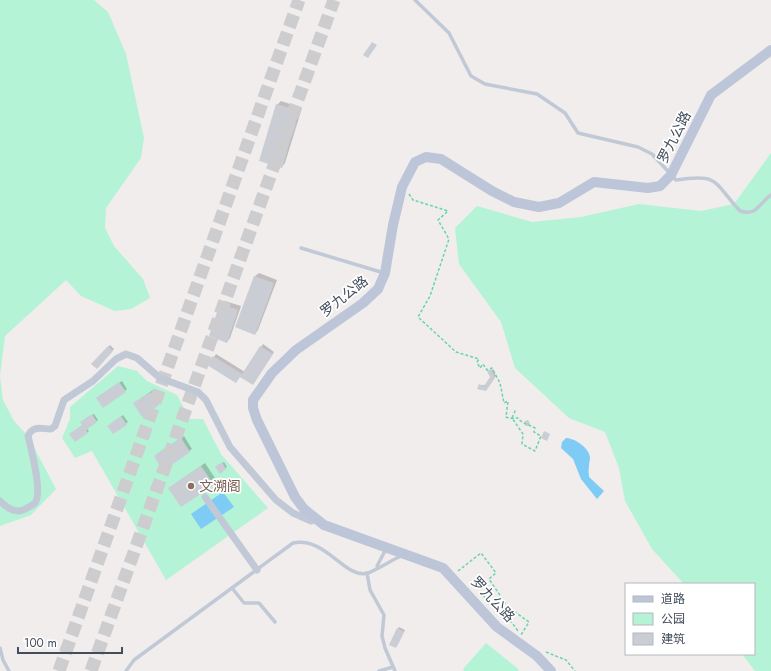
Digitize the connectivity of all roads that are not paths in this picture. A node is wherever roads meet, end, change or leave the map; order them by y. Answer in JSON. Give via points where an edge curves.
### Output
{"nodes":[{"id":1,"x":415,"y":0,"type":"edge"},
{"id":2,"x":771,"y":50,"type":"edge"},
{"id":3,"x":670,"y":175,"type":"junction"},
{"id":4,"x":771,"y":195,"type":"edge"},
{"id":5,"x":300,"y":248,"type":"dead end"},
{"id":6,"x":385,"y":273,"type":"junction"},
{"id":7,"x":206,"y":498,"type":"dead end"},
{"id":8,"x":0,"y":501,"type":"edge"},
{"id":9,"x":316,"y":519,"type":"junction"},
{"id":10,"x":387,"y":547,"type":"junction"},
{"id":11,"x":406,"y":554,"type":"junction"},
{"id":12,"x":376,"y":567,"type":"junction"},
{"id":13,"x":257,"y":570,"type":"junction"},
{"id":14,"x":367,"y":573,"type":"junction"},
{"id":15,"x":232,"y":588,"type":"junction"},
{"id":16,"x":275,"y":622,"type":"dead end"},
{"id":17,"x":0,"y":648,"type":"edge"},
{"id":18,"x":393,"y":667,"type":"junction"},
{"id":19,"x":9,"y":671,"type":"edge"},
{"id":20,"x":126,"y":671,"type":"edge"},
{"id":21,"x":379,"y":671,"type":"edge"},
{"id":22,"x":395,"y":671,"type":"edge"},
{"id":23,"x":551,"y":671,"type":"edge"}],
"edges":[{"from":1,"to":3,"type":"lane","via":[[448,33],[466,70],[477,81],[537,94],[565,113],[578,133],[638,147],[652,154]]},
{"from":2,"to":3,"type":"street","name":"罗九公路","via":[[712,95]]},
{"from":3,"to":4,"type":"lane","via":[[676,180],[708,178],[719,185],[740,211],[745,212],[755,211]]},
{"from":3,"to":6,"type":"street","name":"罗九公路","via":[[660,186],[648,188],[594,182],[559,203],[539,207],[514,202],[441,160],[426,157],[415,162],[402,187]]},
{"from":5,"to":6,"type":"lane"},
{"from":6,"to":9,"type":"street","name":"罗九公路","via":[[378,289],[363,303],[296,350],[272,373],[253,400],[257,420],[295,497]]},
{"from":7,"to":13,"type":"street"},
{"from":8,"to":9,"type":"street","via":[[17,512],[22,512],[35,503],[39,492],[28,436],[30,431],[35,428],[51,429],[55,426],[64,400],[93,381],[116,359],[126,354],[137,358],[160,378],[198,392],[206,400],[230,447],[276,500],[293,513],[311,521]]},
{"from":9,"to":10,"type":"street","name":"罗九公路","via":[[324,525]]},
{"from":10,"to":11,"type":"street","name":"罗九公路"},
{"from":10,"to":12,"type":"lane"},
{"from":11,"to":12,"type":"lane"},
{"from":11,"to":23,"type":"street","name":"罗九公路","via":[[443,568],[497,627],[537,656]]},
{"from":12,"to":14,"type":"lane"},
{"from":13,"to":14,"type":"lane","via":[[293,543],[301,541],[317,545],[352,571]]},
{"from":13,"to":15,"type":"lane"},
{"from":14,"to":18,"type":"lane","via":[[370,590],[384,615],[382,636]]},
{"from":15,"to":16,"type":"lane","via":[[244,603],[259,603]]},
{"from":15,"to":20,"type":"lane","via":[[134,660]]},
{"from":17,"to":19,"type":"lane"},
{"from":18,"to":21,"type":"lane"},
{"from":18,"to":22,"type":"lane"}]}
